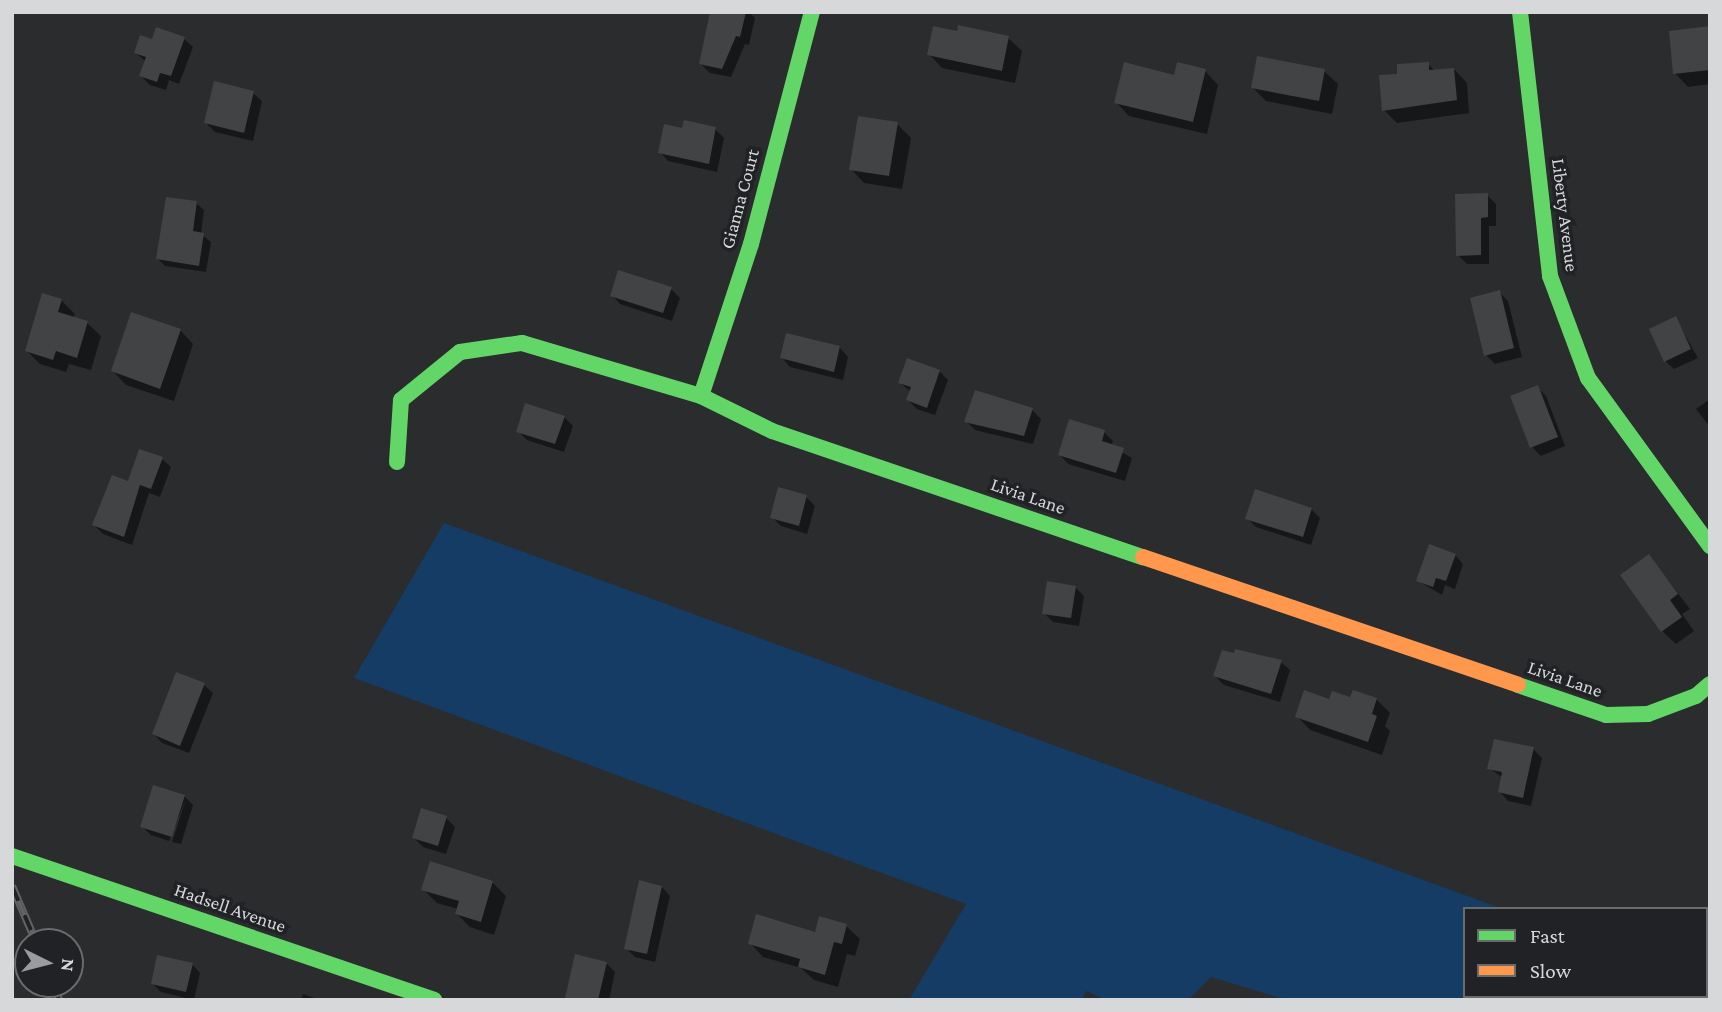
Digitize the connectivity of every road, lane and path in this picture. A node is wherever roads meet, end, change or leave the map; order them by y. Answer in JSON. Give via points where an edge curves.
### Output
{"nodes":[{"id":1,"x":812,"y":12,"type":"edge"},
{"id":2,"x":1520,"y":12,"type":"edge"},
{"id":3,"x":701,"y":396,"type":"junction"},
{"id":4,"x":397,"y":462,"type":"dead end"},
{"id":5,"x":1710,"y":546,"type":"edge"},
{"id":6,"x":1710,"y":684,"type":"edge"},
{"id":7,"x":12,"y":856,"type":"edge"},
{"id":8,"x":434,"y":1000,"type":"edge"}],
"edges":[{"from":1,"to":3,"type":"street","name":"Gianna Court","via":[[751,244]]},
{"from":2,"to":5,"type":"street","name":"Liberty Avenue","via":[[1550,276],[1588,378]]},
{"from":3,"to":4,"type":"street","name":"Livia Lane","via":[[522,344],[460,352],[401,400]]},
{"from":3,"to":6,"type":"street","name":"Livia Lane","via":[[772,431],[1606,715],[1648,714],[1696,696]]},
{"from":7,"to":8,"type":"street","name":"Hadsell Avenue"}]}
